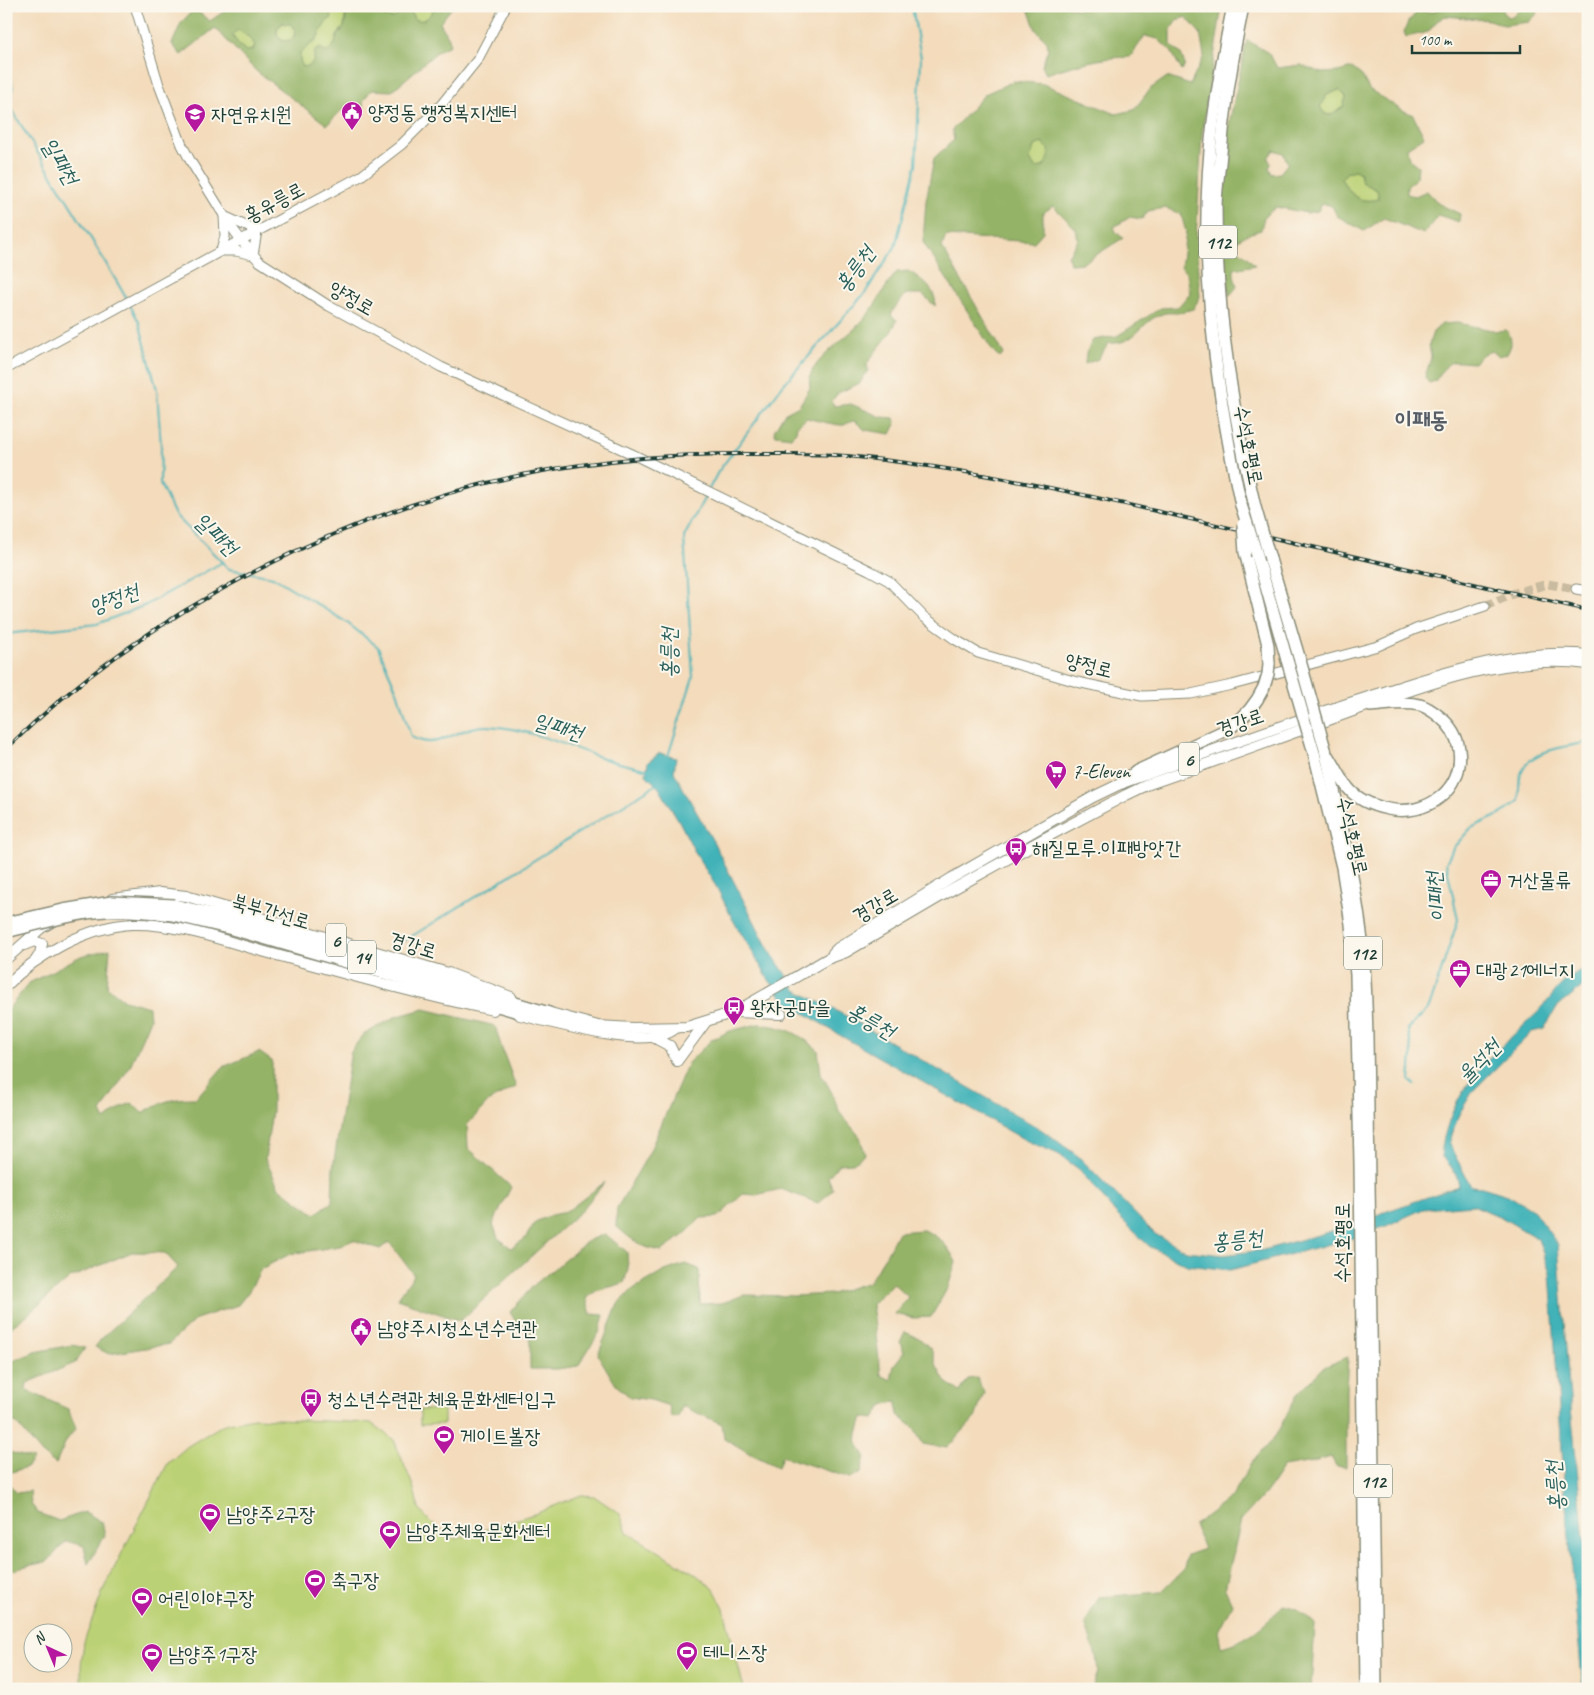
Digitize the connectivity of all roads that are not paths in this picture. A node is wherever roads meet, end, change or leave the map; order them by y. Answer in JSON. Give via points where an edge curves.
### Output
{"nodes":[{"id":1,"x":135,"y":6,"type":"edge"},
{"id":2,"x":506,"y":6,"type":"edge"},
{"id":3,"x":1233,"y":6,"type":"edge"},
{"id":4,"x":1243,"y":6,"type":"edge"},
{"id":5,"x":224,"y":216,"type":"junction"},
{"id":6,"x":257,"y":231,"type":"junction"},
{"id":7,"x":241,"y":240,"type":"junction"},
{"id":8,"x":221,"y":251,"type":"junction"},
{"id":9,"x":253,"y":255,"type":"junction"},
{"id":10,"x":6,"y":369,"type":"edge"},
{"id":11,"x":1242,"y":505,"type":"junction"},
{"id":12,"x":1576,"y":589,"type":"tunnel mouth"},
{"id":13,"x":1588,"y":591,"type":"edge"},
{"id":14,"x":1484,"y":606,"type":"tunnel mouth"},
{"id":15,"x":1588,"y":655,"type":"edge"},
{"id":16,"x":1293,"y":658,"type":"junction"},
{"id":17,"x":1588,"y":664,"type":"edge"},
{"id":18,"x":1370,"y":706,"type":"junction"},
{"id":19,"x":1320,"y":751,"type":"junction"},
{"id":20,"x":1122,"y":783,"type":"junction"},
{"id":21,"x":160,"y":893,"type":"junction"},
{"id":22,"x":173,"y":910,"type":"junction"},
{"id":23,"x":6,"y":924,"type":"edge"},
{"id":24,"x":164,"y":926,"type":"junction"},
{"id":25,"x":6,"y":932,"type":"edge"},
{"id":26,"x":16,"y":949,"type":"junction"},
{"id":27,"x":6,"y":958,"type":"edge"},
{"id":28,"x":827,"y":959,"type":"junction"},
{"id":29,"x":35,"y":961,"type":"junction"},
{"id":30,"x":6,"y":986,"type":"edge"},
{"id":31,"x":735,"y":1012,"type":"junction"},
{"id":32,"x":781,"y":1014,"type":"dead end"},
{"id":33,"x":548,"y":1017,"type":"junction"},
{"id":34,"x":705,"y":1023,"type":"junction"},
{"id":35,"x":677,"y":1028,"type":"junction"},
{"id":36,"x":653,"y":1037,"type":"junction"},
{"id":37,"x":1366,"y":1275,"type":"junction"},
{"id":38,"x":1366,"y":1689,"type":"edge"},
{"id":39,"x":1376,"y":1689,"type":"edge"}],
"edges":[{"from":1,"to":5,"type":"main road","name":"양정로","via":[[159,85],[182,145]]},
{"from":2,"to":6,"type":"main road","name":"홍유릉로","via":[[478,59],[441,105],[401,145],[361,176]]},
{"from":3,"to":11,"type":"highway","name":"수석호평로","number":"112","via":[[1212,123],[1207,253],[1217,378]]},
{"from":4,"to":16,"type":"highway","name":"수석호평로","number":"112","bridge":true,"via":[[1223,118],[1216,207],[1220,291],[1226,360],[1248,478]]},
{"from":5,"to":6,"type":"main road"},
{"from":5,"to":7,"type":"main road","name":"양정로"},
{"from":5,"to":8,"type":"main road","via":[[225,236]]},
{"from":6,"to":7,"type":"main road","name":"홍유릉로"},
{"from":6,"to":9,"type":"main road"},
{"from":7,"to":8,"type":"main road","name":"홍유릉로"},
{"from":7,"to":9,"type":"main road","name":"양정로"},
{"from":8,"to":9,"type":"main road"},
{"from":8,"to":10,"type":"main road","name":"홍유릉로"},
{"from":9,"to":14,"type":"main road","name":"양정로","via":[[329,306],[441,367],[630,453],[869,570],[889,581],[924,616],[978,653],[1077,682],[1142,696],[1191,694],[1378,646]]},
{"from":11,"to":16,"type":"highway","name":"수석호평로","number":"112","bridge":true},
{"from":11,"to":20,"type":"highway","bridge":true,"via":[[1245,552],[1268,644],[1269,664],[1264,687],[1241,720],[1230,728],[1137,771]]},
{"from":12,"to":13,"type":"main road"},
{"from":15,"to":20,"type":"main road","name":"경강로","number":"6","via":[[1563,653],[1484,662],[1353,702]]},
{"from":16,"to":19,"type":"highway","name":"수석호평로","number":"112","bridge":true},
{"from":17,"to":18,"type":"main road","name":"경강로","number":"6","via":[[1538,662],[1503,666],[1455,677]]},
{"from":18,"to":19,"type":"highway","via":[[1420,705],[1450,726],[1458,744],[1459,766],[1449,790],[1429,806],[1397,811],[1371,805],[1348,788]]},
{"from":18,"to":28,"type":"main road","name":"경강로","number":"6","via":[[1126,795],[956,887],[846,952]]},
{"from":19,"to":37,"type":"highway","name":"수석호평로","number":"112","via":[[1350,861],[1364,961],[1368,1037]]},
{"from":20,"to":28,"type":"main road","name":"경강로","number":"6","via":[[952,878],[838,948]]},
{"from":21,"to":24,"type":"main road"},
{"from":21,"to":26,"type":"main road","name":"경강로","number":"6","via":[[116,898],[77,909],[41,928]]},
{"from":21,"to":33,"type":"main road","name":"경강로","number":"6","via":[[195,898],[448,973],[487,987]]},
{"from":22,"to":23,"type":"highway","name":"북부간선로","number":"14","bridge":true,"via":[[112,902]]},
{"from":22,"to":25,"type":"highway","name":"북부간선로","number":"14","bridge":true,"via":[[105,911]]},
{"from":22,"to":33,"type":"highway","name":"북부간선로","number":"14","via":[[225,917]]},
{"from":24,"to":29,"type":"main road","name":"경강로","number":"6","via":[[132,924],[110,928],[80,937]]},
{"from":24,"to":33,"type":"main road","name":"경강로","number":"6","via":[[475,1006]]},
{"from":26,"to":27,"type":"main road","name":"경강로","number":"6"},
{"from":26,"to":29,"type":"main road","via":[[34,940],[42,944]]},
{"from":28,"to":31,"type":"main road","name":"경강로","number":"6"},
{"from":29,"to":30,"type":"main road","name":"경강로","number":"6"},
{"from":31,"to":32,"type":"main road"},
{"from":31,"to":34,"type":"main road","name":"경강로","number":"6"},
{"from":33,"to":35,"type":"main road","name":"경강로","number":"6","via":[[598,1026]]},
{"from":33,"to":36,"type":"main road","name":"경강로","number":"6","via":[[603,1034]]},
{"from":34,"to":35,"type":"main road","name":"경강로","number":"6"},
{"from":34,"to":36,"type":"main road","via":[[677,1061],[670,1046]]},
{"from":35,"to":36,"type":"main road","name":"경강로","number":"6"},
{"from":37,"to":38,"type":"highway","name":"수석호평로","number":"112"},
{"from":37,"to":39,"type":"highway","name":"수석호평로","number":"112"}]}
